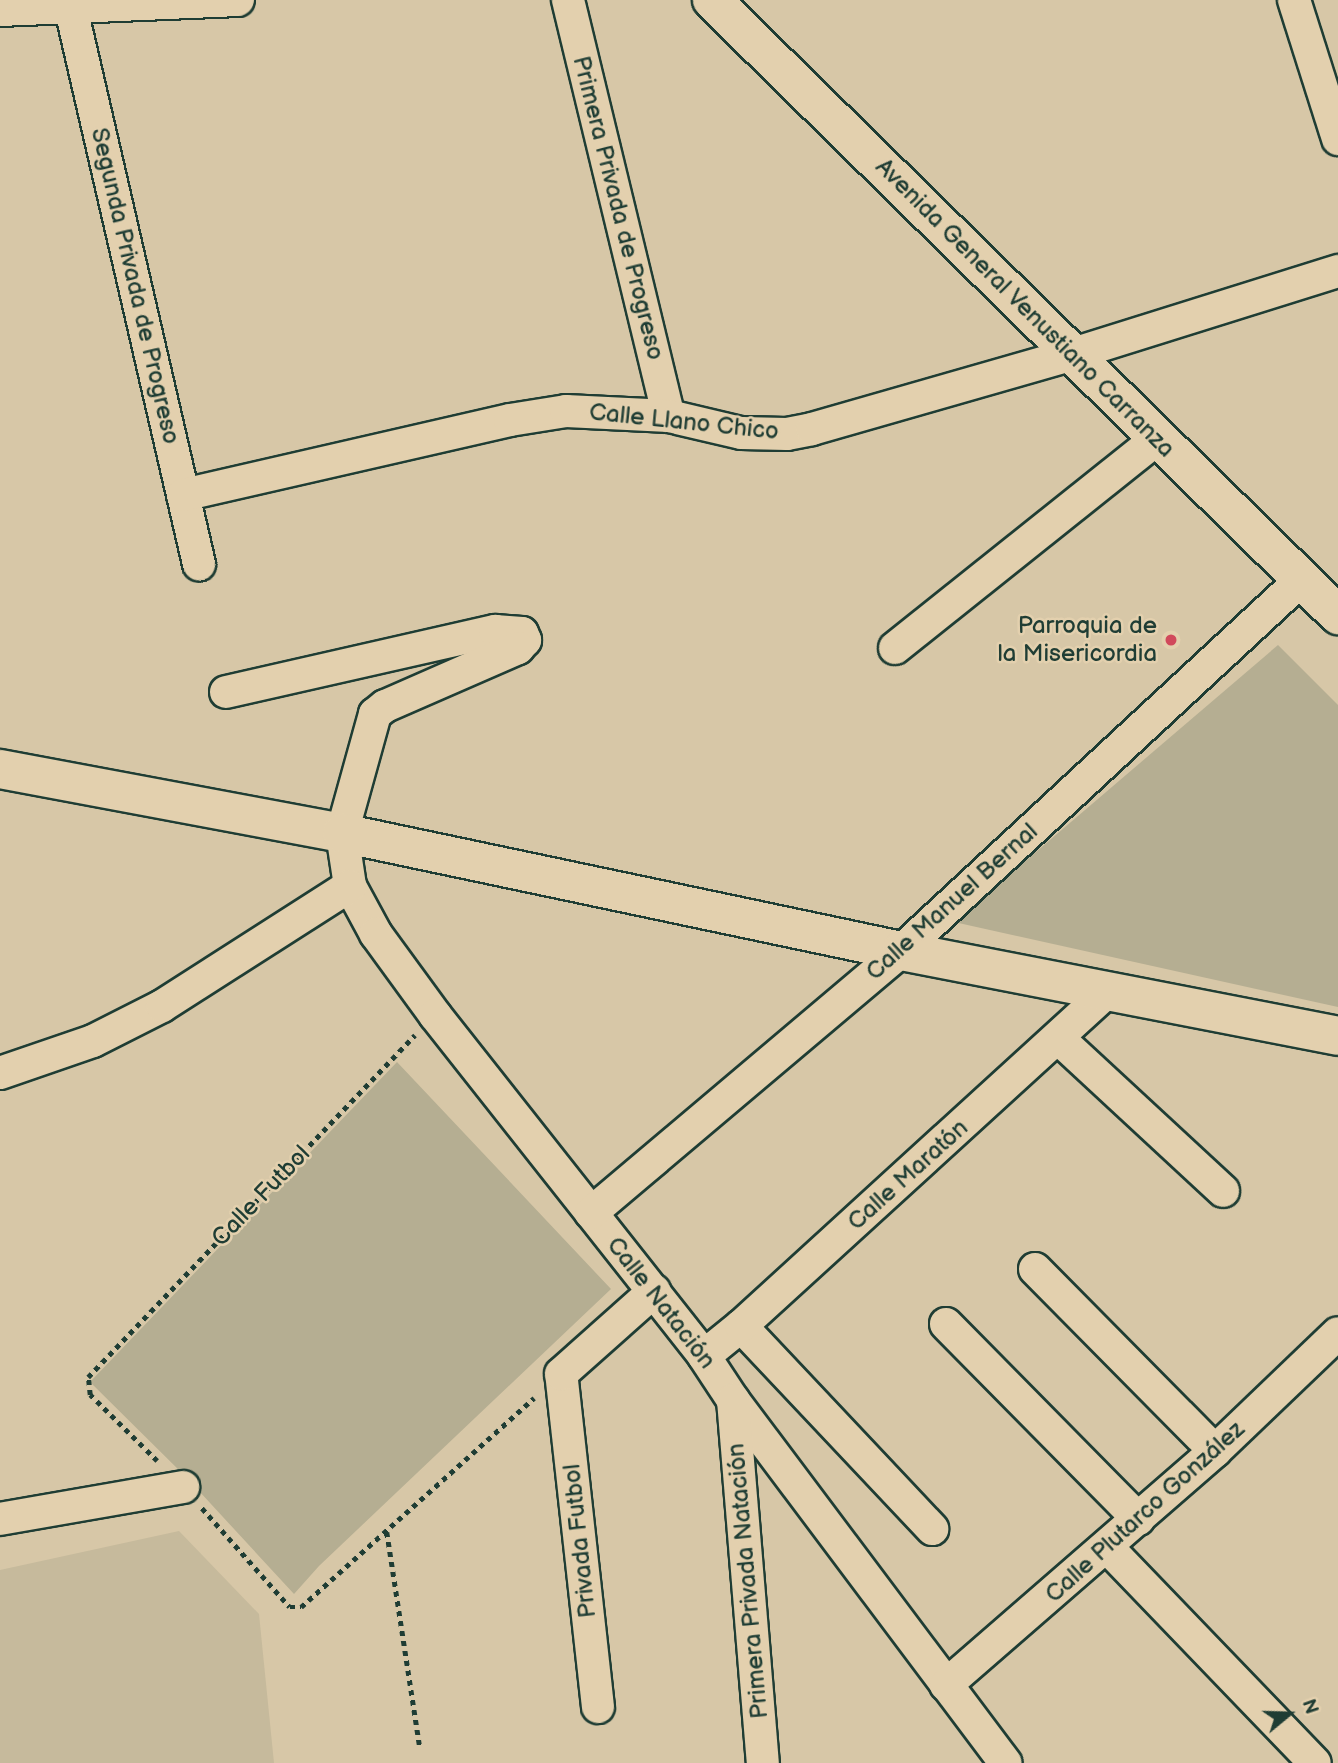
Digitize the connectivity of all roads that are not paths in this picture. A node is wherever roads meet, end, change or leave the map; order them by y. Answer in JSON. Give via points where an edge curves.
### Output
{"nodes":[{"id":1,"x":238,"y":0,"type":"edge"},
{"id":2,"x":568,"y":0,"type":"edge"},
{"id":3,"x":712,"y":0,"type":"edge"},
{"id":4,"x":1294,"y":0,"type":"edge"},
{"id":5,"x":71,"y":9,"type":"junction"},
{"id":6,"x":0,"y":10,"type":"edge"},
{"id":7,"x":1338,"y":139,"type":"edge"},
{"id":8,"x":1331,"y":281,"type":"edge"},
{"id":9,"x":1073,"y":354,"type":"junction"},
{"id":10,"x":669,"y":416,"type":"junction"},
{"id":11,"x":1157,"y":438,"type":"junction"},
{"id":12,"x":183,"y":495,"type":"junction"},
{"id":13,"x":199,"y":564,"type":"dead end"},
{"id":14,"x":1326,"y":597,"type":"edge"},
{"id":15,"x":895,"y":649,"type":"dead end"},
{"id":16,"x":226,"y":692,"type":"dead end"},
{"id":17,"x":3,"y":776,"type":"edge"},
{"id":18,"x":342,"y":833,"type":"junction"},
{"id":19,"x":350,"y":886,"type":"junction"},
{"id":20,"x":901,"y":951,"type":"junction"},
{"id":21,"x":1109,"y":990,"type":"junction"},
{"id":22,"x":1338,"y":1036,"type":"edge"},
{"id":23,"x":1058,"y":1038,"type":"junction"},
{"id":24,"x":0,"y":1073,"type":"edge"},
{"id":25,"x":1223,"y":1192,"type":"dead end"},
{"id":26,"x":591,"y":1213,"type":"junction"},
{"id":27,"x":1035,"y":1269,"type":"dead end"},
{"id":28,"x":654,"y":1292,"type":"junction"},
{"id":29,"x":946,"y":1324,"type":"dead end"},
{"id":30,"x":741,"y":1326,"type":"junction"},
{"id":31,"x":1338,"y":1333,"type":"edge"},
{"id":32,"x":704,"y":1356,"type":"junction"},
{"id":33,"x":733,"y":1400,"type":"junction"},
{"id":34,"x":1216,"y":1451,"type":"junction"},
{"id":35,"x":183,"y":1487,"type":"dead end"},
{"id":36,"x":0,"y":1519,"type":"edge"},
{"id":37,"x":1138,"y":1519,"type":"junction"},
{"id":38,"x":932,"y":1529,"type":"dead end"},
{"id":39,"x":1108,"y":1548,"type":"junction"},
{"id":40,"x":946,"y":1685,"type":"junction"},
{"id":41,"x":598,"y":1707,"type":"dead end"},
{"id":42,"x":763,"y":1763,"type":"edge"},
{"id":43,"x":1006,"y":1763,"type":"edge"},
{"id":44,"x":1315,"y":1763,"type":"edge"}],
"edges":[{"from":1,"to":5,"type":"street"},
{"from":2,"to":10,"type":"street","name":"Primera Privada de Progreso"},
{"from":3,"to":9,"type":"main road","name":"Avenida General Venustiano Carranza"},
{"from":4,"to":7,"type":"street"},
{"from":5,"to":6,"type":"street"},
{"from":5,"to":12,"type":"street","name":"Segunda Privada de Progreso"},
{"from":8,"to":9,"type":"street","name":"Calle Llano Chico"},
{"from":9,"to":10,"type":"street","name":"Calle Llano Chico","via":[[787,433],[740,433]]},
{"from":9,"to":11,"type":"main road","name":"Avenida General Venustiano Carranza"},
{"from":10,"to":12,"type":"street","name":"Calle Llano Chico","via":[[596,411],[540,414]]},
{"from":11,"to":14,"type":"main road","name":"Avenida General Venustiano Carranza"},
{"from":11,"to":15,"type":"street"},
{"from":12,"to":13,"type":"street","name":"Segunda Privada de Progreso"},
{"from":14,"to":20,"type":"street","name":"Calle Manuel Bernal"},
{"from":16,"to":18,"type":"street","via":[[495,631],[519,631],[525,640],[518,648],[375,714]]},
{"from":17,"to":18,"type":"main road"},
{"from":18,"to":19,"type":"street","name":"Calle Natación"},
{"from":18,"to":20,"type":"main road"},
{"from":19,"to":24,"type":"street","via":[[162,1006],[93,1041]]},
{"from":19,"to":26,"type":"street","name":"Calle Natación","via":[[376,934],[435,1015]]},
{"from":20,"to":21,"type":"main road"},
{"from":20,"to":26,"type":"street","name":"Calle Manuel Bernal"},
{"from":21,"to":22,"type":"main road"},
{"from":21,"to":23,"type":"street","name":"Calle Maratón"},
{"from":23,"to":25,"type":"street"},
{"from":23,"to":30,"type":"street","name":"Calle Maratón"},
{"from":26,"to":28,"type":"street","name":"Calle Natación"},
{"from":27,"to":34,"type":"street"},
{"from":28,"to":32,"type":"street","name":"Calle Natación"},
{"from":28,"to":41,"type":"street","name":"Privada Futbol","via":[[561,1374]]},
{"from":29,"to":37,"type":"street"},
{"from":30,"to":32,"type":"street","name":"Calle Maratón"},
{"from":30,"to":38,"type":"street"},
{"from":31,"to":34,"type":"street","name":"Calle Plutarco González"},
{"from":32,"to":33,"type":"street","name":"Calle Natación"},
{"from":33,"to":40,"type":"street","name":"Calle Natación"},
{"from":33,"to":42,"type":"street","name":"Primera Privada Natación"},
{"from":34,"to":37,"type":"street","name":"Calle Plutarco González"},
{"from":35,"to":36,"type":"street"},
{"from":37,"to":39,"type":"street","name":"Calle Plutarco González"},
{"from":39,"to":40,"type":"street","name":"Calle Plutarco González"},
{"from":39,"to":44,"type":"street"},
{"from":40,"to":43,"type":"street","name":"Calle Natación"}]}
